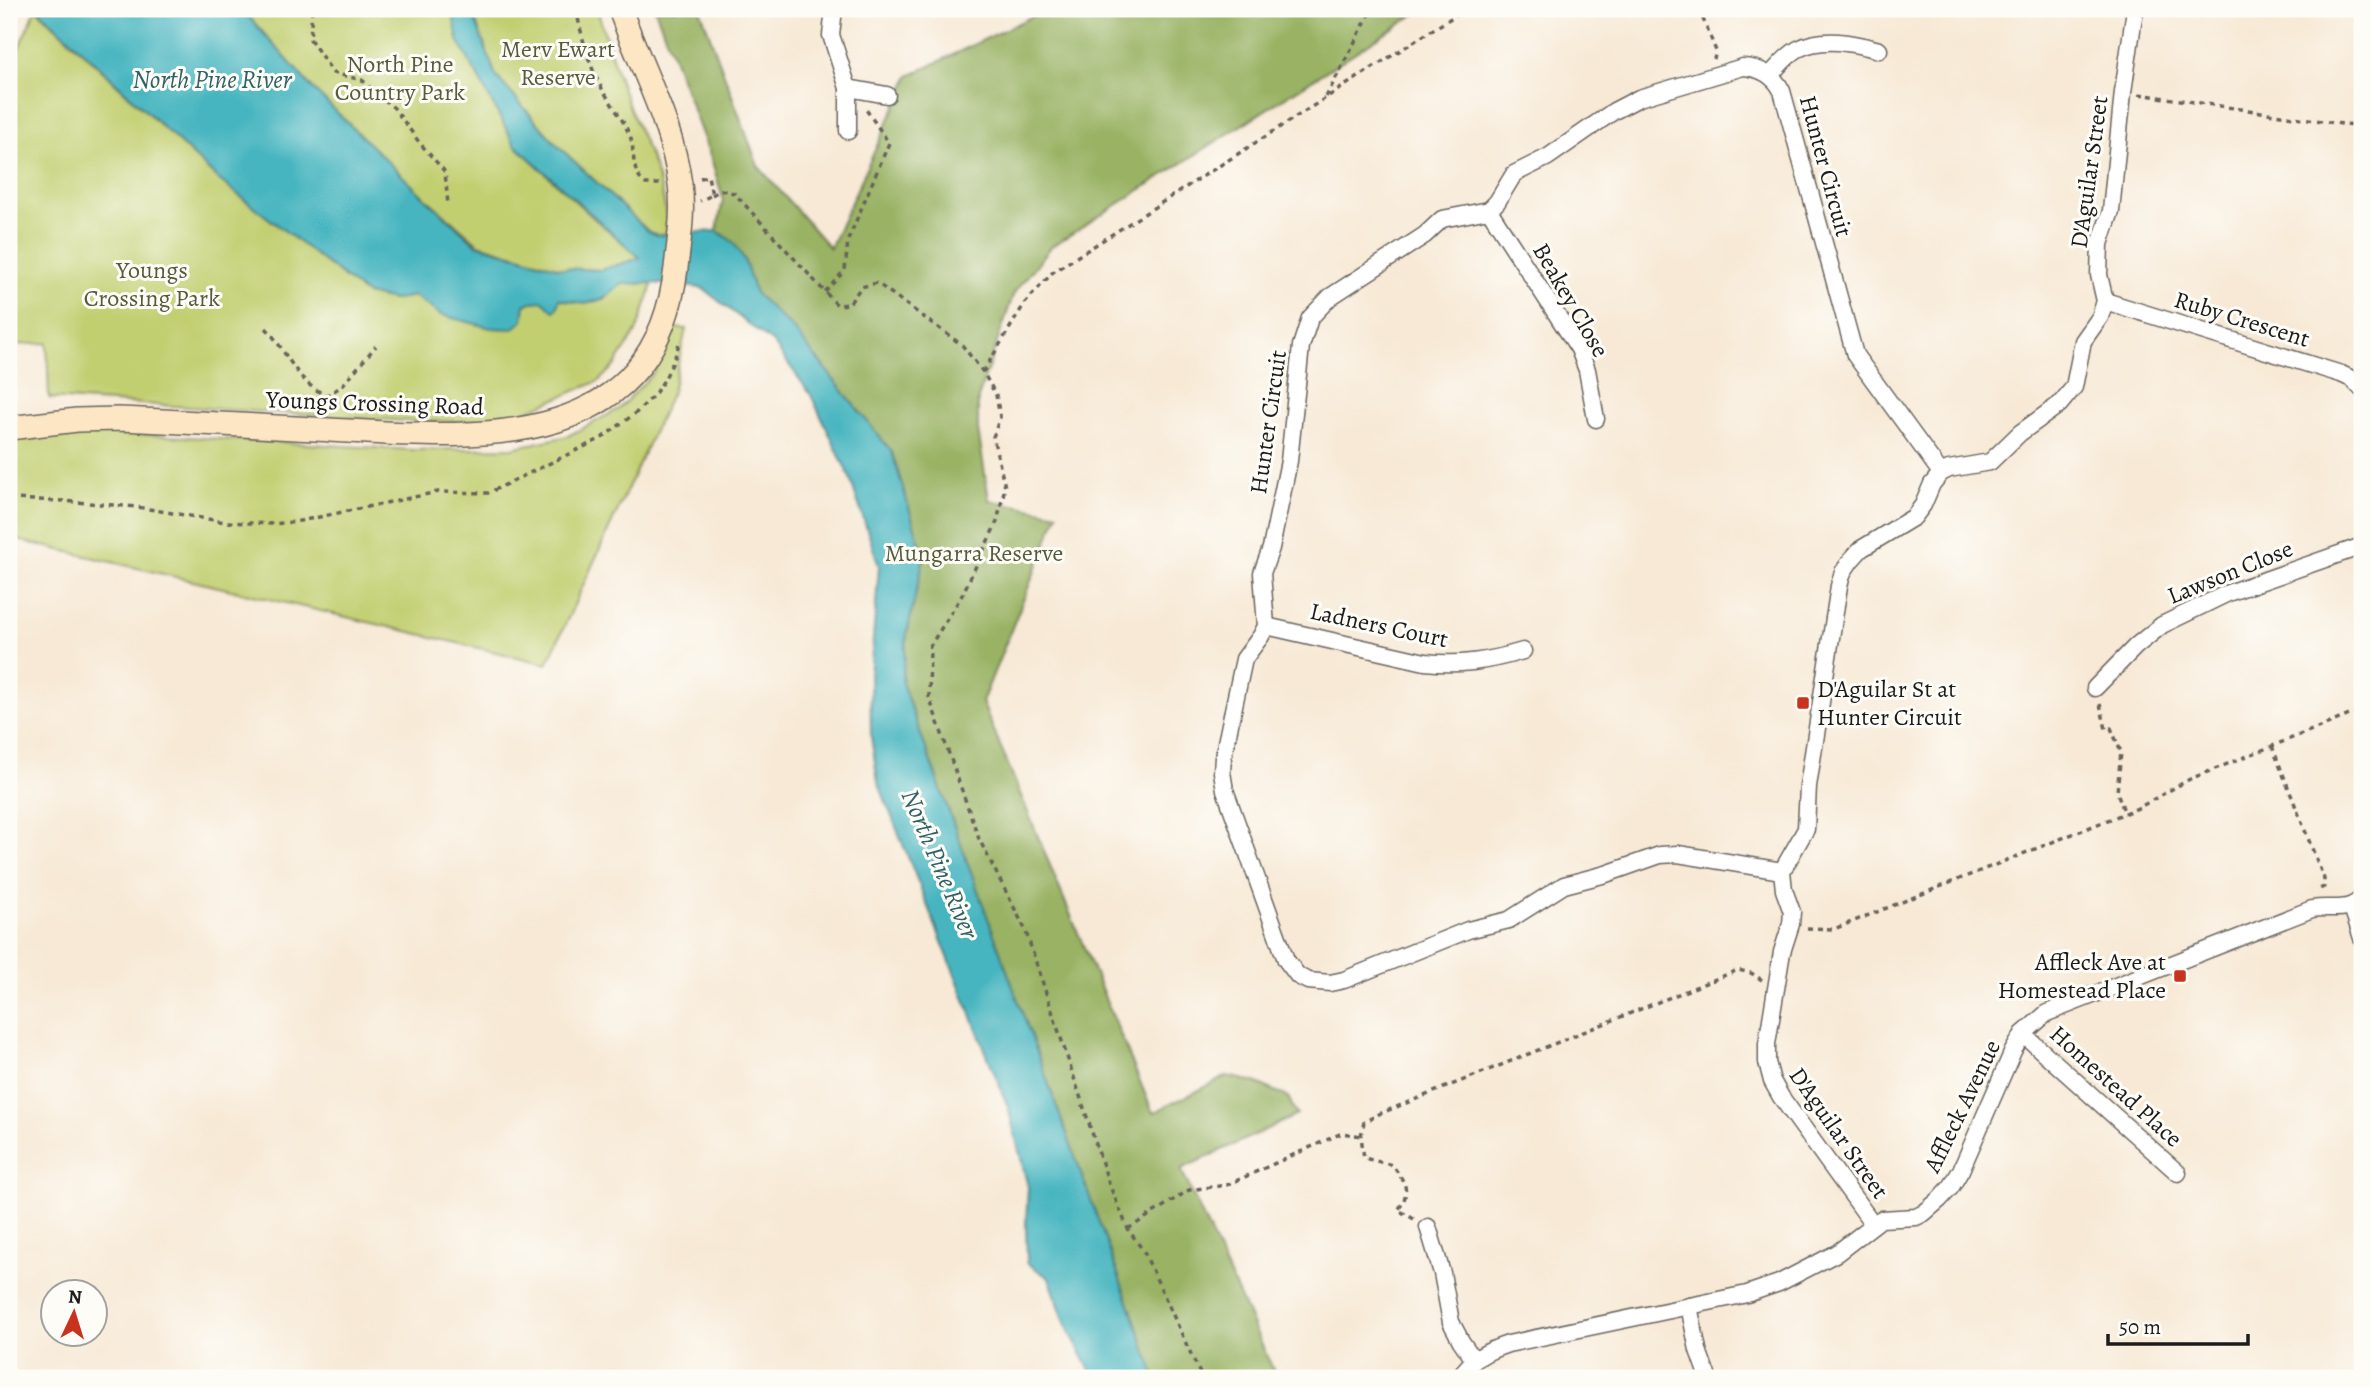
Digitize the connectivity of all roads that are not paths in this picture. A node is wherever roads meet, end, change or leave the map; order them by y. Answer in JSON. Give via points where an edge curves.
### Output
{"nodes":[{"id":1,"x":620,"y":9,"type":"edge"},
{"id":2,"x":834,"y":9,"type":"edge"},
{"id":3,"x":2135,"y":9,"type":"edge"},
{"id":4,"x":1879,"y":50,"type":"dead end"},
{"id":5,"x":1770,"y":75,"type":"junction"},
{"id":6,"x":848,"y":88,"type":"junction"},
{"id":7,"x":887,"y":94,"type":"dead end"},
{"id":8,"x":848,"y":131,"type":"dead end"},
{"id":9,"x":1489,"y":210,"type":"junction"},
{"id":10,"x":2105,"y":301,"type":"junction"},
{"id":11,"x":2362,"y":389,"type":"edge"},
{"id":12,"x":1597,"y":419,"type":"dead end"},
{"id":13,"x":9,"y":428,"type":"edge"},
{"id":14,"x":1941,"y":473,"type":"junction"},
{"id":15,"x":2362,"y":546,"type":"edge"},
{"id":16,"x":1266,"y":626,"type":"junction"},
{"id":17,"x":1523,"y":651,"type":"dead end"},
{"id":18,"x":2095,"y":688,"type":"road end"},
{"id":19,"x":1782,"y":871,"type":"junction"},
{"id":20,"x":2357,"y":903,"type":"edge"},
{"id":21,"x":2362,"y":938,"type":"edge"},
{"id":22,"x":2023,"y":1034,"type":"junction"},
{"id":23,"x":2178,"y":1173,"type":"dead end"},
{"id":24,"x":1873,"y":1224,"type":"junction"},
{"id":25,"x":1429,"y":1227,"type":"road end"},
{"id":26,"x":1689,"y":1306,"type":"junction"},
{"id":27,"x":1474,"y":1360,"type":"junction"},
{"id":28,"x":1459,"y":1378,"type":"edge"},
{"id":29,"x":1708,"y":1378,"type":"edge"}],
"edges":[{"from":1,"to":13,"type":"main road","name":"Youngs Crossing Road","via":[[673,148],[680,181],[680,227],[665,320],[639,366],[602,401],[564,419],[520,430],[435,435],[118,419]]},
{"from":2,"to":6,"type":"street","via":[[831,35]]},
{"from":3,"to":10,"type":"street","name":"D'Aguilar Street","via":[[2111,211],[2100,244],[2099,275]]},
{"from":4,"to":5,"type":"street","via":[[1853,43],[1808,45]]},
{"from":5,"to":9,"type":"street","name":"Hunter Circuit","via":[[1743,67],[1639,98],[1514,174]]},
{"from":5,"to":14,"type":"street","name":"Hunter Circuit","via":[[1782,92],[1855,355]]},
{"from":6,"to":7,"type":"street"},
{"from":6,"to":8,"type":"street"},
{"from":9,"to":12,"type":"street","name":"Beakey Close","via":[[1579,349]]},
{"from":9,"to":16,"type":"street","name":"Hunter Circuit","via":[[1442,219],[1330,297],[1310,318],[1301,346],[1289,461],[1262,573]]},
{"from":10,"to":11,"type":"street","name":"Ruby Crescent","via":[[2341,374]]},
{"from":10,"to":14,"type":"street","via":[[2083,341],[2068,397],[2020,433],[1990,463]]},
{"from":14,"to":19,"type":"street","via":[[1913,517],[1861,549],[1843,572],[1808,786],[1806,829]]},
{"from":15,"to":18,"type":"street","name":"Lawson Close","via":[[2228,593],[2162,625]]},
{"from":16,"to":17,"type":"street","name":"Ladners Court","via":[[1425,662],[1469,664]]},
{"from":16,"to":19,"type":"street","via":[[1244,659],[1222,772],[1286,960],[1308,981],[1345,980],[1468,930],[1509,920],[1564,885],[1660,855]]},
{"from":19,"to":24,"type":"street","name":"D'Aguilar Street","via":[[1792,912],[1767,1044],[1772,1082]]},
{"from":20,"to":21,"type":"street"},
{"from":20,"to":22,"type":"street","name":"Affleck Avenue","via":[[2343,910],[2306,911],[2065,1005],[2047,1013]]},
{"from":22,"to":23,"type":"street","name":"Homestead Place"},
{"from":22,"to":24,"type":"street","name":"Affleck Avenue","via":[[1951,1187],[1924,1213]]},
{"from":24,"to":26,"type":"street","name":"D'Aguilar Street","via":[[1851,1244],[1779,1283]]},
{"from":25,"to":27,"type":"street","via":[[1451,1322]]},
{"from":26,"to":27,"type":"street","name":"D'Aguilar Street","via":[[1508,1343]]},
{"from":26,"to":29,"type":"street"},
{"from":27,"to":28,"type":"street","name":"D'Aguilar Street"}]}
